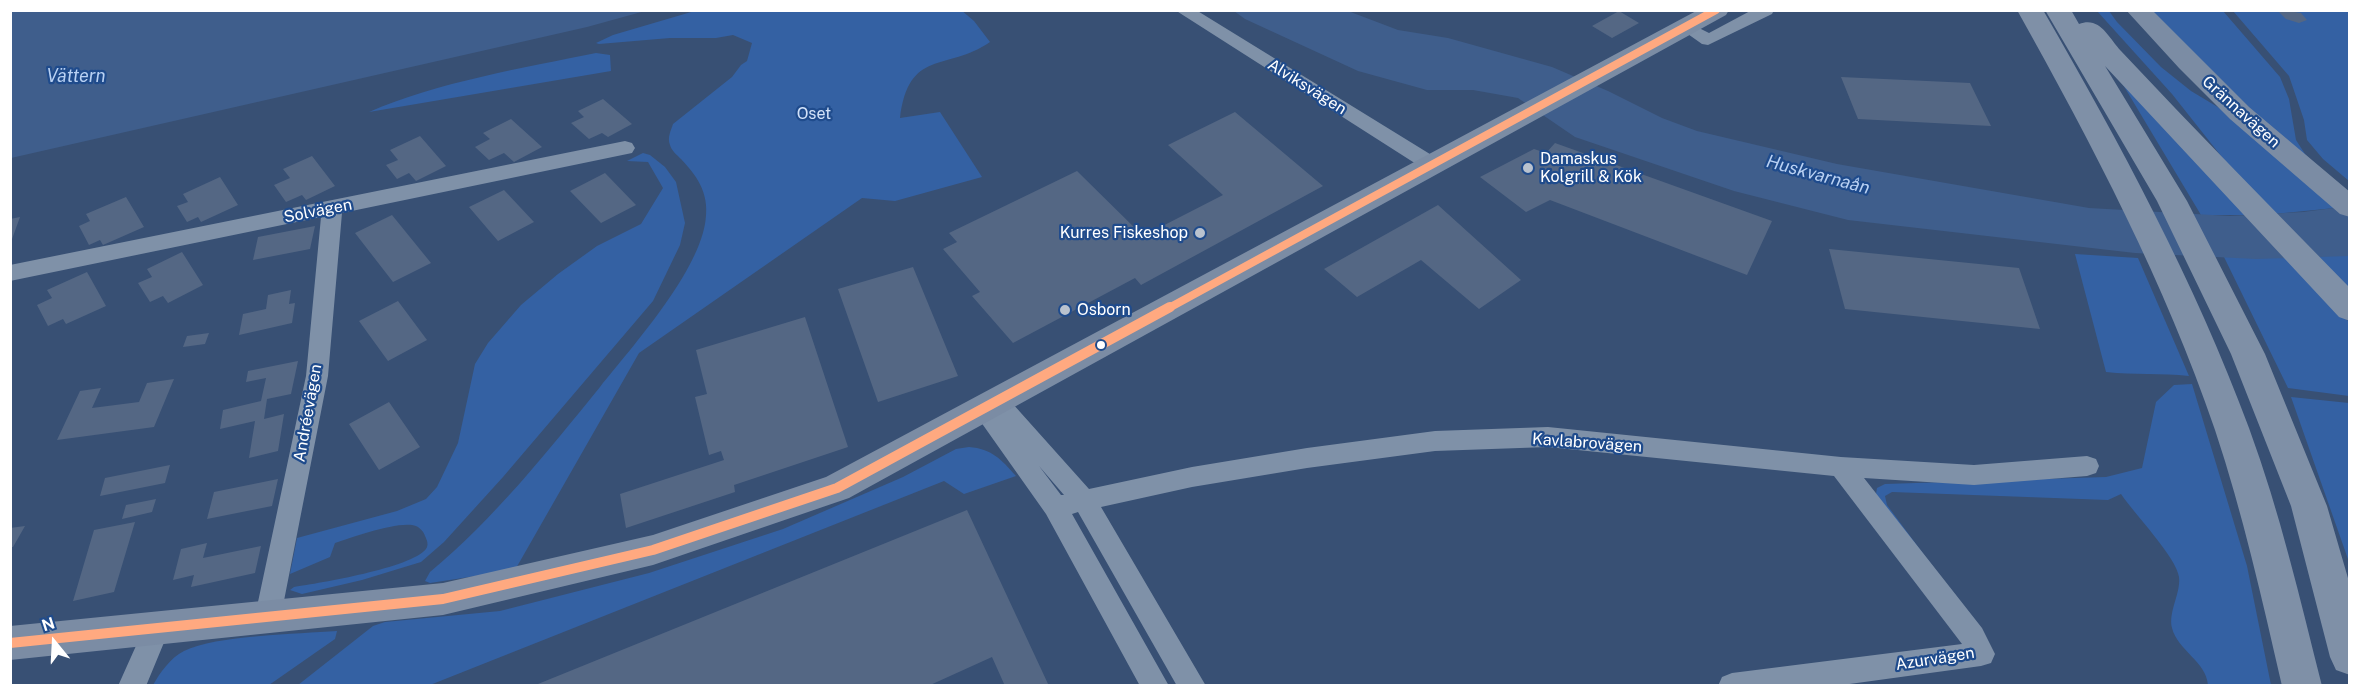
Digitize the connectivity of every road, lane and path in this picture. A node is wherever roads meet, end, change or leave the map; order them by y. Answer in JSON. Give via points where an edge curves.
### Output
{"nodes":[{"id":1,"x":1183,"y":10,"type":"edge"},
{"id":2,"x":1717,"y":10,"type":"edge"},
{"id":3,"x":1766,"y":10,"type":"edge"},
{"id":4,"x":2030,"y":10,"type":"edge"},
{"id":5,"x":2058,"y":10,"type":"edge"},
{"id":6,"x":2075,"y":10,"type":"edge"},
{"id":7,"x":2138,"y":10,"type":"edge"},
{"id":8,"x":1687,"y":27,"type":"junction"},
{"id":9,"x":624,"y":148,"type":"dead end"},
{"id":10,"x":1431,"y":164,"type":"junction"},
{"id":11,"x":2342,"y":201,"type":"edge"},
{"id":12,"x":332,"y":208,"type":"junction"},
{"id":13,"x":10,"y":273,"type":"edge"},
{"id":14,"x":2349,"y":309,"type":"edge"},
{"id":15,"x":989,"y":405,"type":"junction"},
{"id":16,"x":2087,"y":466,"type":"dead end"},
{"id":17,"x":1841,"y":467,"type":"junction"},
{"id":18,"x":1083,"y":499,"type":"junction"},
{"id":19,"x":1055,"y":507,"type":"junction"},
{"id":20,"x":268,"y":616,"type":"junction"},
{"id":21,"x":157,"y":628,"type":"junction"},
{"id":22,"x":10,"y":643,"type":"edge"},
{"id":23,"x":2349,"y":657,"type":"edge"},
{"id":24,"x":132,"y":686,"type":"edge"},
{"id":25,"x":1155,"y":686,"type":"edge"},
{"id":26,"x":1192,"y":686,"type":"edge"},
{"id":27,"x":1732,"y":686,"type":"edge"},
{"id":28,"x":2302,"y":686,"type":"edge"}],
"edges":[{"from":1,"to":10,"type":"street","name":"Alviksvägen"},
{"from":2,"to":8,"type":"street"},
{"from":3,"to":8,"type":"street","via":[[1707,40]]},
{"from":4,"to":28,"type":"highway","via":[[2131,197],[2203,351],[2253,492]]},
{"from":5,"to":23,"type":"highway","via":[[2172,201],[2248,354],[2309,506]]},
{"from":6,"to":14,"type":"highway","via":[[2107,52]]},
{"from":7,"to":11,"type":"street","name":"Grännavägen","via":[[2234,106]]},
{"from":8,"to":10,"type":"street"},
{"from":9,"to":12,"type":"street","name":"Solvägen"},
{"from":10,"to":15,"type":"street"},
{"from":12,"to":13,"type":"street","name":"Solvägen"},
{"from":12,"to":20,"type":"street","name":"Andréevägen","via":[[317,375]]},
{"from":15,"to":18,"type":"street"},
{"from":15,"to":19,"type":"street"},
{"from":15,"to":20,"type":"street","via":[[837,488],[653,550],[443,599]]},
{"from":16,"to":17,"type":"street","name":"Kavlabrovägen","via":[[1974,475]]},
{"from":17,"to":18,"type":"street","name":"Kavlabrovägen","via":[[1548,437],[1435,441],[1307,458]]},
{"from":17,"to":27,"type":"street","name":"Azurvägen","via":[[1973,637],[1981,654]]},
{"from":18,"to":19,"type":"street","name":"Kavlabrovägen"},
{"from":18,"to":26,"type":"street"},
{"from":19,"to":25,"type":"street"},
{"from":20,"to":21,"type":"street"},
{"from":21,"to":22,"type":"street"},
{"from":21,"to":24,"type":"street"}]}
